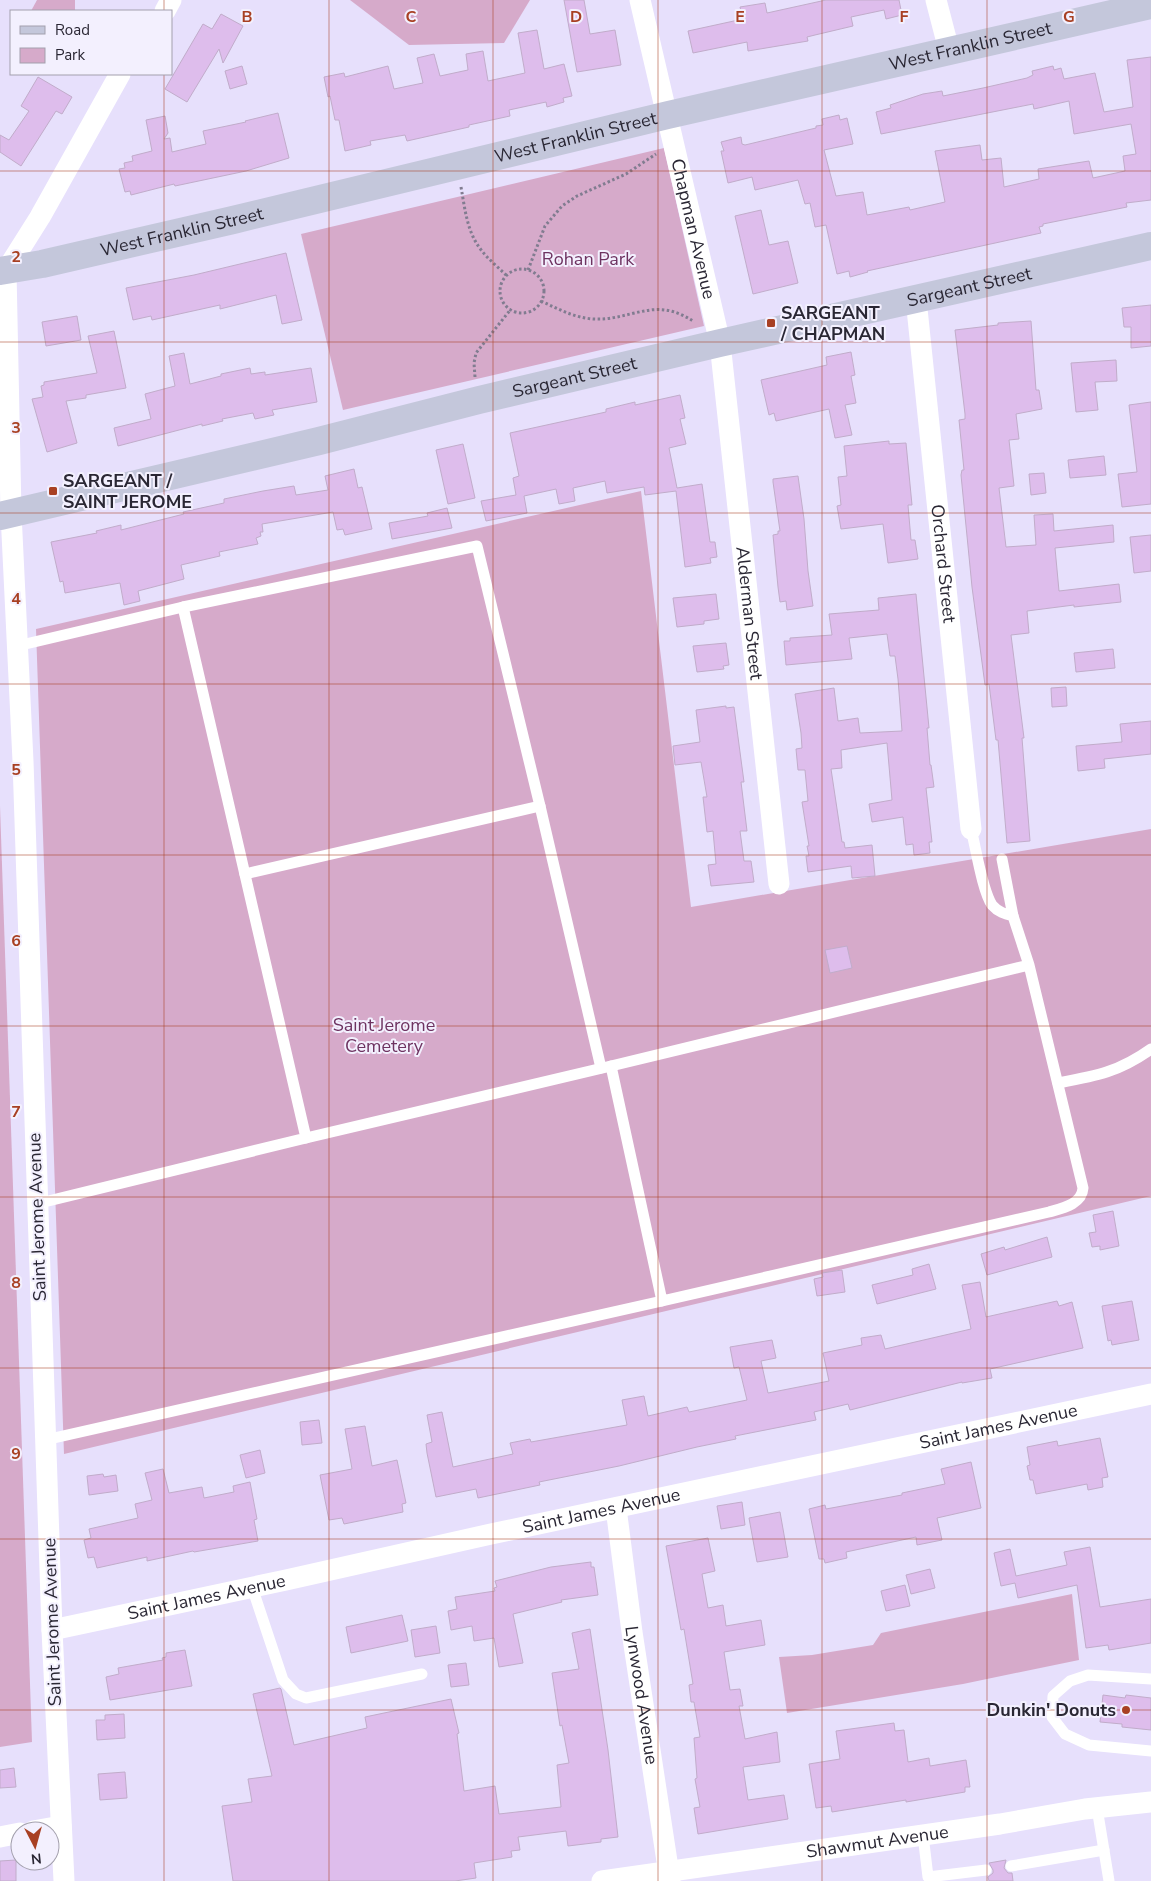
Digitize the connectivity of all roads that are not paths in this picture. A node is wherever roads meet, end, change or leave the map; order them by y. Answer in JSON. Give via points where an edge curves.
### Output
{"nodes":[{"id":1,"x":640,"y":0,"type":"edge"},
{"id":2,"x":936,"y":0,"type":"edge"},
{"id":3,"x":1151,"y":5,"type":"edge"},
{"id":4,"x":950,"y":50,"type":"junction"},
{"id":5,"x":119,"y":75,"type":"edge"},
{"id":6,"x":668,"y":115,"type":"junction"},
{"id":7,"x":1151,"y":246,"type":"edge"},
{"id":8,"x":3,"y":271,"type":"edge"},
{"id":9,"x":916,"y":299,"type":"junction"},
{"id":10,"x":720,"y":343,"type":"junction"},
{"id":11,"x":6,"y":514,"type":"edge"},
{"id":12,"x":183,"y":607,"type":"junction"},
{"id":13,"x":18,"y":646,"type":"junction"},
{"id":14,"x":540,"y":806,"type":"junction"},
{"id":15,"x":971,"y":829,"type":"joint"},
{"id":16,"x":1002,"y":859,"type":"dead end"},
{"id":17,"x":246,"y":874,"type":"junction"},
{"id":18,"x":779,"y":884,"type":"dead end"},
{"id":19,"x":1013,"y":916,"type":"junction"},
{"id":20,"x":1029,"y":965,"type":"junction"},
{"id":21,"x":1151,"y":1049,"type":"edge"},
{"id":22,"x":606,"y":1067,"type":"junction"},
{"id":23,"x":1058,"y":1083,"type":"junction"},
{"id":24,"x":306,"y":1138,"type":"junction"},
{"id":25,"x":36,"y":1204,"type":"junction"},
{"id":26,"x":662,"y":1301,"type":"junction"},
{"id":27,"x":1151,"y":1394,"type":"edge"},
{"id":28,"x":45,"y":1440,"type":"junction"},
{"id":29,"x":616,"y":1508,"type":"junction"},
{"id":30,"x":252,"y":1588,"type":"junction"},
{"id":31,"x":52,"y":1630,"type":"junction"},
{"id":32,"x":422,"y":1674,"type":"dead end"},
{"id":33,"x":1151,"y":1679,"type":"edge"},
{"id":34,"x":1151,"y":1751,"type":"edge"},
{"id":35,"x":1151,"y":1802,"type":"edge"},
{"id":36,"x":1097,"y":1808,"type":"junction"},
{"id":37,"x":61,"y":1826,"type":"joint"},
{"id":38,"x":923,"y":1835,"type":"junction"},
{"id":39,"x":1104,"y":1850,"type":"junction"},
{"id":40,"x":1011,"y":1866,"type":"dead end"},
{"id":41,"x":986,"y":1870,"type":"dead end"},
{"id":42,"x":669,"y":1876,"type":"edge"},
{"id":43,"x":64,"y":1881,"type":"edge"},
{"id":44,"x":602,"y":1881,"type":"edge"},
{"id":45,"x":1109,"y":1881,"type":"edge"}],
"edges":[{"from":1,"to":6,"type":"street","name":"Chapman Avenue"},
{"from":2,"to":4,"type":"street"},
{"from":3,"to":4,"type":"street","name":"West Franklin Street"},
{"from":4,"to":6,"type":"street","name":"West Franklin Street"},
{"from":5,"to":8,"type":"street","via":[[40,217]]},
{"from":6,"to":8,"type":"street","name":"West Franklin Street","via":[[233,220]]},
{"from":6,"to":10,"type":"street","name":"Chapman Avenue"},
{"from":7,"to":9,"type":"street","name":"Sargeant Street"},
{"from":8,"to":11,"type":"street","name":"Saint Jerome Avenue"},
{"from":9,"to":10,"type":"street","name":"Sargeant Street"},
{"from":9,"to":15,"type":"street","name":"Orchard Street"},
{"from":10,"to":11,"type":"street","name":"Sargeant Street","via":[[319,442]]},
{"from":10,"to":18,"type":"street","name":"Alderman Street"},
{"from":11,"to":13,"type":"street","name":"Saint Jerome Avenue"},
{"from":12,"to":13,"type":"lane"},
{"from":12,"to":14,"type":"lane","via":[[477,546]]},
{"from":12,"to":17,"type":"lane"},
{"from":13,"to":25,"type":"street","name":"Saint Jerome Avenue"},
{"from":14,"to":17,"type":"lane"},
{"from":14,"to":22,"type":"lane"},
{"from":15,"to":19,"type":"lane","via":[[987,896],[993,906]]},
{"from":16,"to":19,"type":"lane"},
{"from":17,"to":24,"type":"lane"},
{"from":19,"to":20,"type":"lane"},
{"from":20,"to":22,"type":"lane"},
{"from":20,"to":23,"type":"lane"},
{"from":21,"to":23,"type":"lane","via":[[1115,1071]]},
{"from":22,"to":24,"type":"lane"},
{"from":22,"to":26,"type":"lane"},
{"from":23,"to":26,"type":"lane","via":[[1083,1188],[1082,1195],[1074,1203],[1049,1212]]},
{"from":24,"to":25,"type":"lane"},
{"from":25,"to":28,"type":"street","name":"Saint Jerome Avenue"},
{"from":26,"to":28,"type":"lane"},
{"from":27,"to":29,"type":"street","name":"Saint James Avenue"},
{"from":28,"to":31,"type":"street","name":"Saint Jerome Avenue"},
{"from":29,"to":30,"type":"street","name":"Saint James Avenue"},
{"from":29,"to":42,"type":"street","name":"Lynwood Avenue"},
{"from":30,"to":31,"type":"street","name":"Saint James Avenue"},
{"from":30,"to":32,"type":"lane","via":[[282,1680],[296,1694],[306,1698]]},
{"from":31,"to":37,"type":"street","name":"Saint Jerome Avenue"},
{"from":33,"to":34,"type":"lane","via":[[1088,1675],[1070,1682],[1054,1696],[1052,1717],[1065,1734],[1089,1745]]},
{"from":35,"to":36,"type":"street","name":"Shawmut Avenue"},
{"from":36,"to":38,"type":"street","name":"Shawmut Avenue"},
{"from":36,"to":39,"type":"lane"},
{"from":37,"to":43,"type":"street","name":"Saint Jerome Avenue"},
{"from":38,"to":41,"type":"lane","via":[[928,1877]]},
{"from":38,"to":42,"type":"street","name":"Shawmut Avenue"},
{"from":39,"to":40,"type":"lane"},
{"from":39,"to":45,"type":"lane"},
{"from":42,"to":44,"type":"street","name":"Shawmut Avenue"}]}
